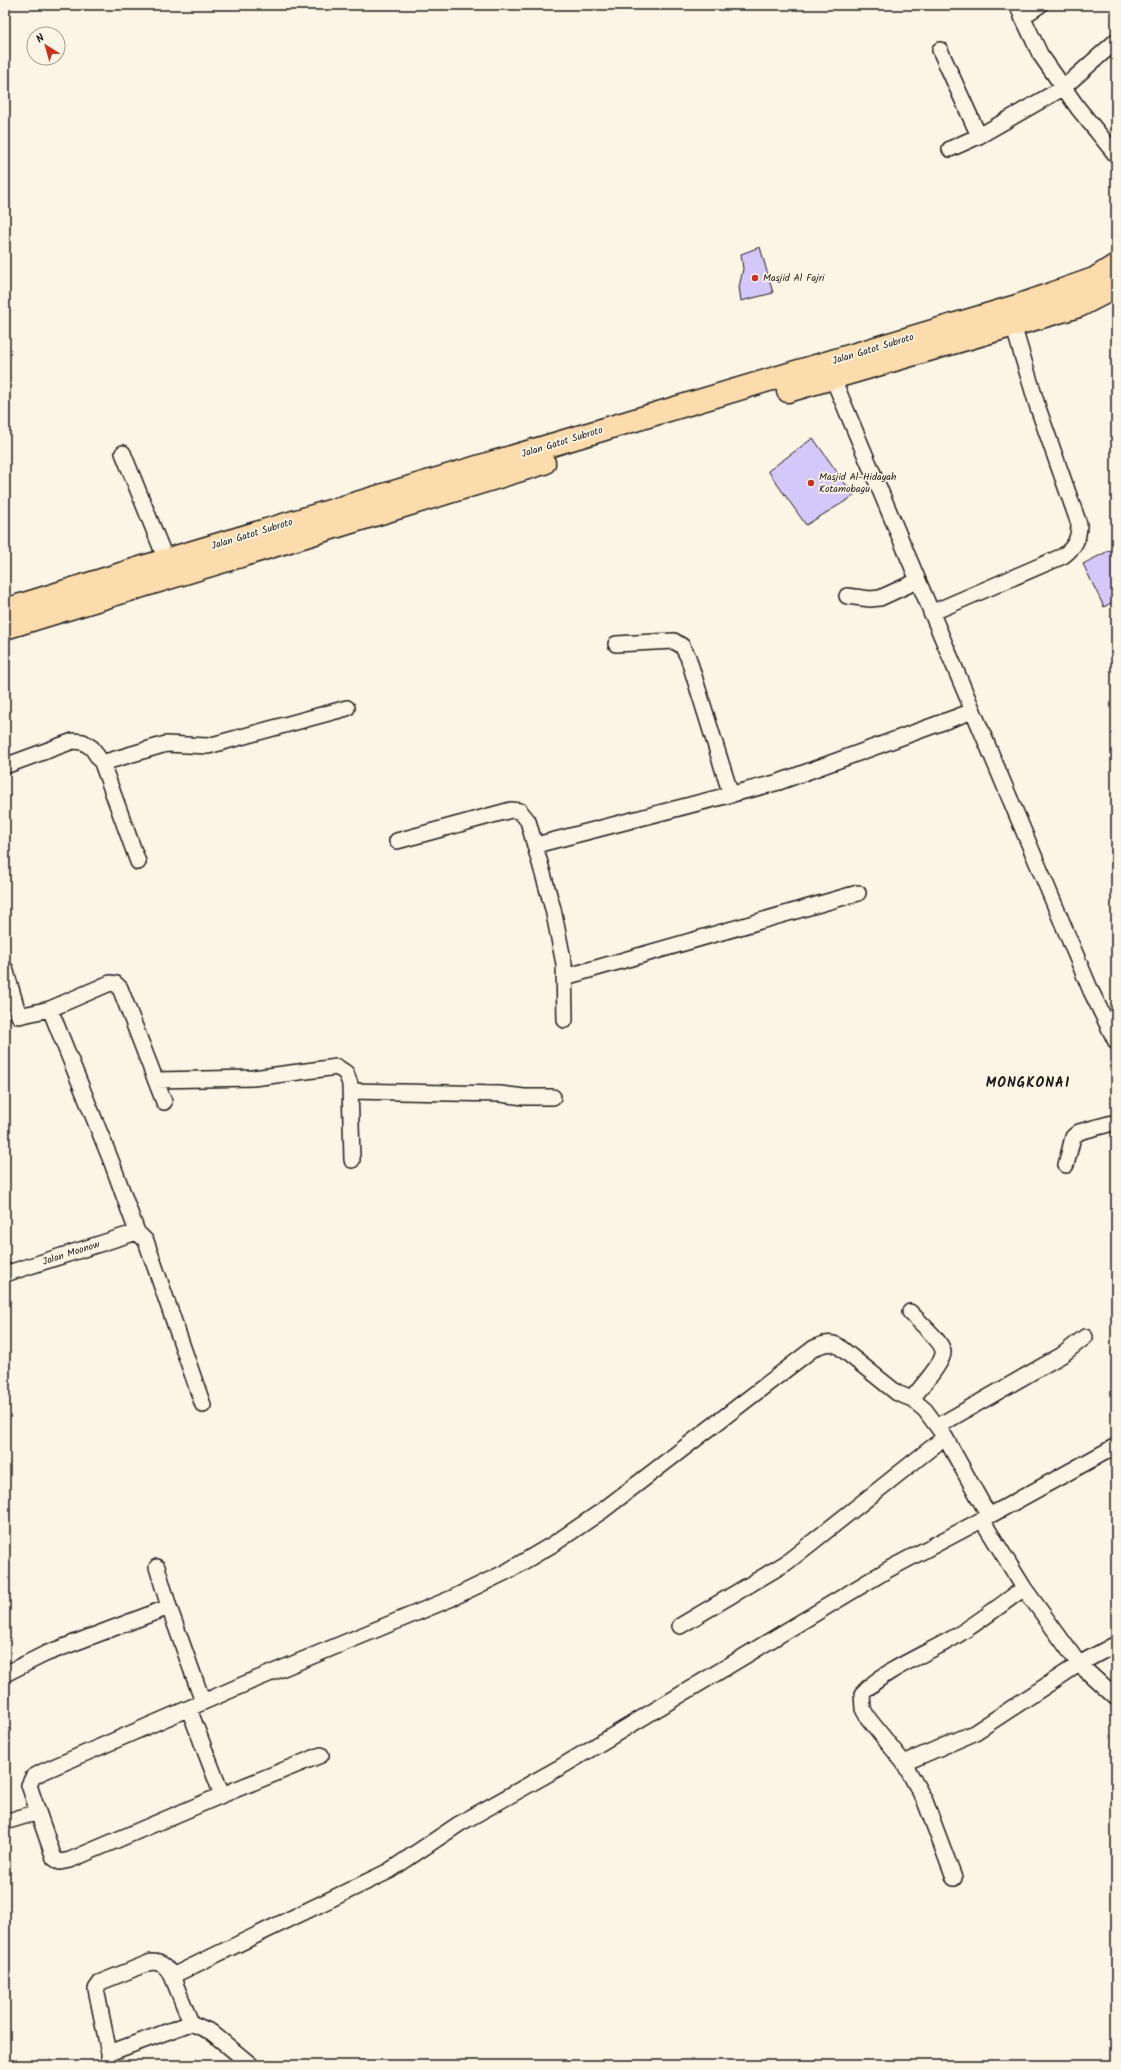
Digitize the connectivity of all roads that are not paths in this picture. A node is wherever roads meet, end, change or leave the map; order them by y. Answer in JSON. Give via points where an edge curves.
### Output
{"nodes":[{"id":1,"x":1040,"y":5,"type":"edge"},
{"id":2,"x":1020,"y":11,"type":"edge"},
{"id":3,"x":1116,"y":41,"type":"edge"},
{"id":4,"x":940,"y":50,"type":"dead end"},
{"id":5,"x":1064,"y":88,"type":"junction"},
{"id":6,"x":979,"y":136,"type":"junction"},
{"id":7,"x":950,"y":149,"type":"dead end"},
{"id":8,"x":1116,"y":155,"type":"edge"},
{"id":9,"x":1116,"y":265,"type":"edge"},
{"id":10,"x":1116,"y":287,"type":"edge"},
{"id":11,"x":1013,"y":325,"type":"junction"},
{"id":12,"x":829,"y":370,"type":"junction"},
{"id":13,"x":123,"y":453,"type":"dead end"},
{"id":14,"x":166,"y":560,"type":"junction"},
{"id":15,"x":918,"y":581,"type":"junction"},
{"id":16,"x":847,"y":596,"type":"dead end"},
{"id":17,"x":5,"y":610,"type":"edge"},
{"id":18,"x":931,"y":613,"type":"junction"},
{"id":19,"x":5,"y":628,"type":"edge"},
{"id":20,"x":616,"y":644,"type":"dead end"},
{"id":21,"x":347,"y":708,"type":"dead end"},
{"id":22,"x":973,"y":711,"type":"junction"},
{"id":23,"x":102,"y":763,"type":"junction"},
{"id":24,"x":5,"y":766,"type":"edge"},
{"id":25,"x":731,"y":795,"type":"junction"},
{"id":26,"x":397,"y":841,"type":"dead end"},
{"id":27,"x":536,"y":845,"type":"junction"},
{"id":28,"x":138,"y":862,"type":"dead end"},
{"id":29,"x":858,"y":893,"type":"dead end"},
{"id":30,"x":5,"y":968,"type":"edge"},
{"id":31,"x":565,"y":977,"type":"junction"},
{"id":32,"x":50,"y":1009,"type":"junction"},
{"id":33,"x":12,"y":1018,"type":"edge"},
{"id":34,"x":566,"y":1020,"type":"dead end"},
{"id":35,"x":1116,"y":1042,"type":"edge"},
{"id":36,"x":156,"y":1080,"type":"junction"},
{"id":37,"x":350,"y":1091,"type":"junction"},
{"id":38,"x":553,"y":1097,"type":"dead end"},
{"id":39,"x":164,"y":1102,"type":"dead end"},
{"id":40,"x":1116,"y":1122,"type":"edge"},
{"id":41,"x":352,"y":1160,"type":"dead end"},
{"id":42,"x":1066,"y":1165,"type":"dead end"},
{"id":43,"x":137,"y":1232,"type":"junction"},
{"id":44,"x":5,"y":1274,"type":"edge"},
{"id":45,"x":910,"y":1312,"type":"dead end"},
{"id":46,"x":1084,"y":1338,"type":"dead end"},
{"id":47,"x":912,"y":1398,"type":"junction"},
{"id":48,"x":203,"y":1405,"type":"dead end"},
{"id":49,"x":941,"y":1432,"type":"junction"},
{"id":50,"x":1116,"y":1446,"type":"edge"},
{"id":51,"x":985,"y":1518,"type":"junction"},
{"id":52,"x":157,"y":1567,"type":"dead end"},
{"id":53,"x":1024,"y":1588,"type":"junction"},
{"id":54,"x":169,"y":1607,"type":"junction"},
{"id":55,"x":680,"y":1626,"type":"dead end"},
{"id":56,"x":1116,"y":1644,"type":"edge"},
{"id":57,"x":1079,"y":1664,"type":"junction"},
{"id":58,"x":5,"y":1674,"type":"edge"},
{"id":59,"x":1116,"y":1698,"type":"edge"},
{"id":60,"x":203,"y":1702,"type":"junction"},
{"id":61,"x":189,"y":1709,"type":"junction"},
{"id":62,"x":321,"y":1755,"type":"dead end"},
{"id":63,"x":904,"y":1763,"type":"junction"},
{"id":64,"x":222,"y":1795,"type":"junction"},
{"id":65,"x":38,"y":1812,"type":"junction"},
{"id":66,"x":5,"y":1822,"type":"edge"},
{"id":67,"x":954,"y":1878,"type":"dead end"},
{"id":68,"x":172,"y":1976,"type":"junction"},
{"id":69,"x":191,"y":2023,"type":"junction"},
{"id":70,"x":109,"y":2059,"type":"edge"},
{"id":71,"x":251,"y":2065,"type":"edge"}],
"edges":[{"from":1,"to":2,"type":"street"},
{"from":2,"to":5,"type":"street","via":[[1036,48]]},
{"from":3,"to":5,"type":"street"},
{"from":4,"to":6,"type":"street"},
{"from":5,"to":6,"type":"street"},
{"from":5,"to":8,"type":"street"},
{"from":6,"to":7,"type":"street"},
{"from":9,"to":12,"type":"highway","name":"Jalan Gatot Subroto","via":[[1094,279],[1068,290]]},
{"from":10,"to":11,"type":"highway","name":"Jalan Gatot Subroto","via":[[1079,306]]},
{"from":11,"to":12,"type":"highway","name":"Jalan Gatot Subroto"},
{"from":11,"to":18,"type":"street","via":[[1038,408],[1079,524],[1079,536],[1073,548],[1063,556]]},
{"from":12,"to":14,"type":"highway","name":"Jalan Gatot Subroto"},
{"from":12,"to":15,"type":"street"},
{"from":12,"to":19,"type":"highway","name":"Jalan Gatot Subroto"},
{"from":13,"to":14,"type":"street"},
{"from":14,"to":17,"type":"highway","name":"Jalan Gatot Subroto"},
{"from":15,"to":16,"type":"street","via":[[880,598]]},
{"from":15,"to":18,"type":"street"},
{"from":18,"to":22,"type":"street"},
{"from":20,"to":25,"type":"street","via":[[674,641],[682,646],[700,691]]},
{"from":21,"to":23,"type":"street","via":[[208,746],[166,744]]},
{"from":22,"to":25,"type":"street","via":[[830,766]]},
{"from":22,"to":35,"type":"street","via":[[1091,991]]},
{"from":23,"to":24,"type":"street","via":[[92,748],[74,741]]},
{"from":23,"to":28,"type":"street"},
{"from":25,"to":27,"type":"street"},
{"from":26,"to":27,"type":"street","via":[[511,810],[520,811],[528,821]]},
{"from":27,"to":31,"type":"street","via":[[553,909]]},
{"from":29,"to":31,"type":"street"},
{"from":30,"to":33,"type":"street"},
{"from":31,"to":34,"type":"street"},
{"from":32,"to":33,"type":"street"},
{"from":32,"to":36,"type":"street","via":[[110,983],[116,984],[120,988]]},
{"from":32,"to":43,"type":"street"},
{"from":36,"to":37,"type":"street","via":[[253,1078],[337,1067],[346,1073]]},
{"from":36,"to":39,"type":"street"},
{"from":37,"to":38,"type":"street"},
{"from":37,"to":41,"type":"street"},
{"from":40,"to":42,"type":"street","via":[[1079,1132],[1073,1137]]},
{"from":43,"to":44,"type":"street","name":"Jalan Moonow"},
{"from":43,"to":48,"type":"street","via":[[146,1241]]},
{"from":45,"to":47,"type":"street","via":[[939,1343],[943,1352],[941,1360]]},
{"from":46,"to":49,"type":"street","via":[[1062,1355]]},
{"from":47,"to":49,"type":"street"},
{"from":47,"to":60,"type":"street","via":[[897,1393],[837,1345],[823,1344],[814,1348],[602,1511],[506,1572],[450,1599]]},
{"from":49,"to":51,"type":"street"},
{"from":49,"to":55,"type":"street","via":[[786,1563]]},
{"from":50,"to":51,"type":"street"},
{"from":51,"to":53,"type":"street"},
{"from":51,"to":68,"type":"street","via":[[889,1569],[564,1765],[459,1824],[389,1871]]},
{"from":52,"to":54,"type":"street"},
{"from":53,"to":57,"type":"street"},
{"from":53,"to":63,"type":"street","via":[[954,1637],[900,1667],[868,1687],[862,1694],[868,1718]]},
{"from":54,"to":58,"type":"street","via":[[45,1654]]},
{"from":54,"to":60,"type":"street"},
{"from":56,"to":57,"type":"street"},
{"from":57,"to":59,"type":"street"},
{"from":57,"to":63,"type":"street","via":[[974,1733]]},
{"from":60,"to":61,"type":"street"},
{"from":61,"to":64,"type":"street"},
{"from":61,"to":65,"type":"street","via":[[33,1777],[29,1785]]},
{"from":62,"to":64,"type":"street"},
{"from":63,"to":67,"type":"street","via":[[925,1802]]},
{"from":64,"to":65,"type":"street","via":[[60,1862],[54,1858]]},
{"from":65,"to":66,"type":"street"},
{"from":68,"to":69,"type":"street"},
{"from":68,"to":70,"type":"street","via":[[166,1966],[160,1962],[152,1962],[101,1982],[96,1989]]},
{"from":69,"to":70,"type":"street"},
{"from":69,"to":71,"type":"street","via":[[212,2032]]}]}
